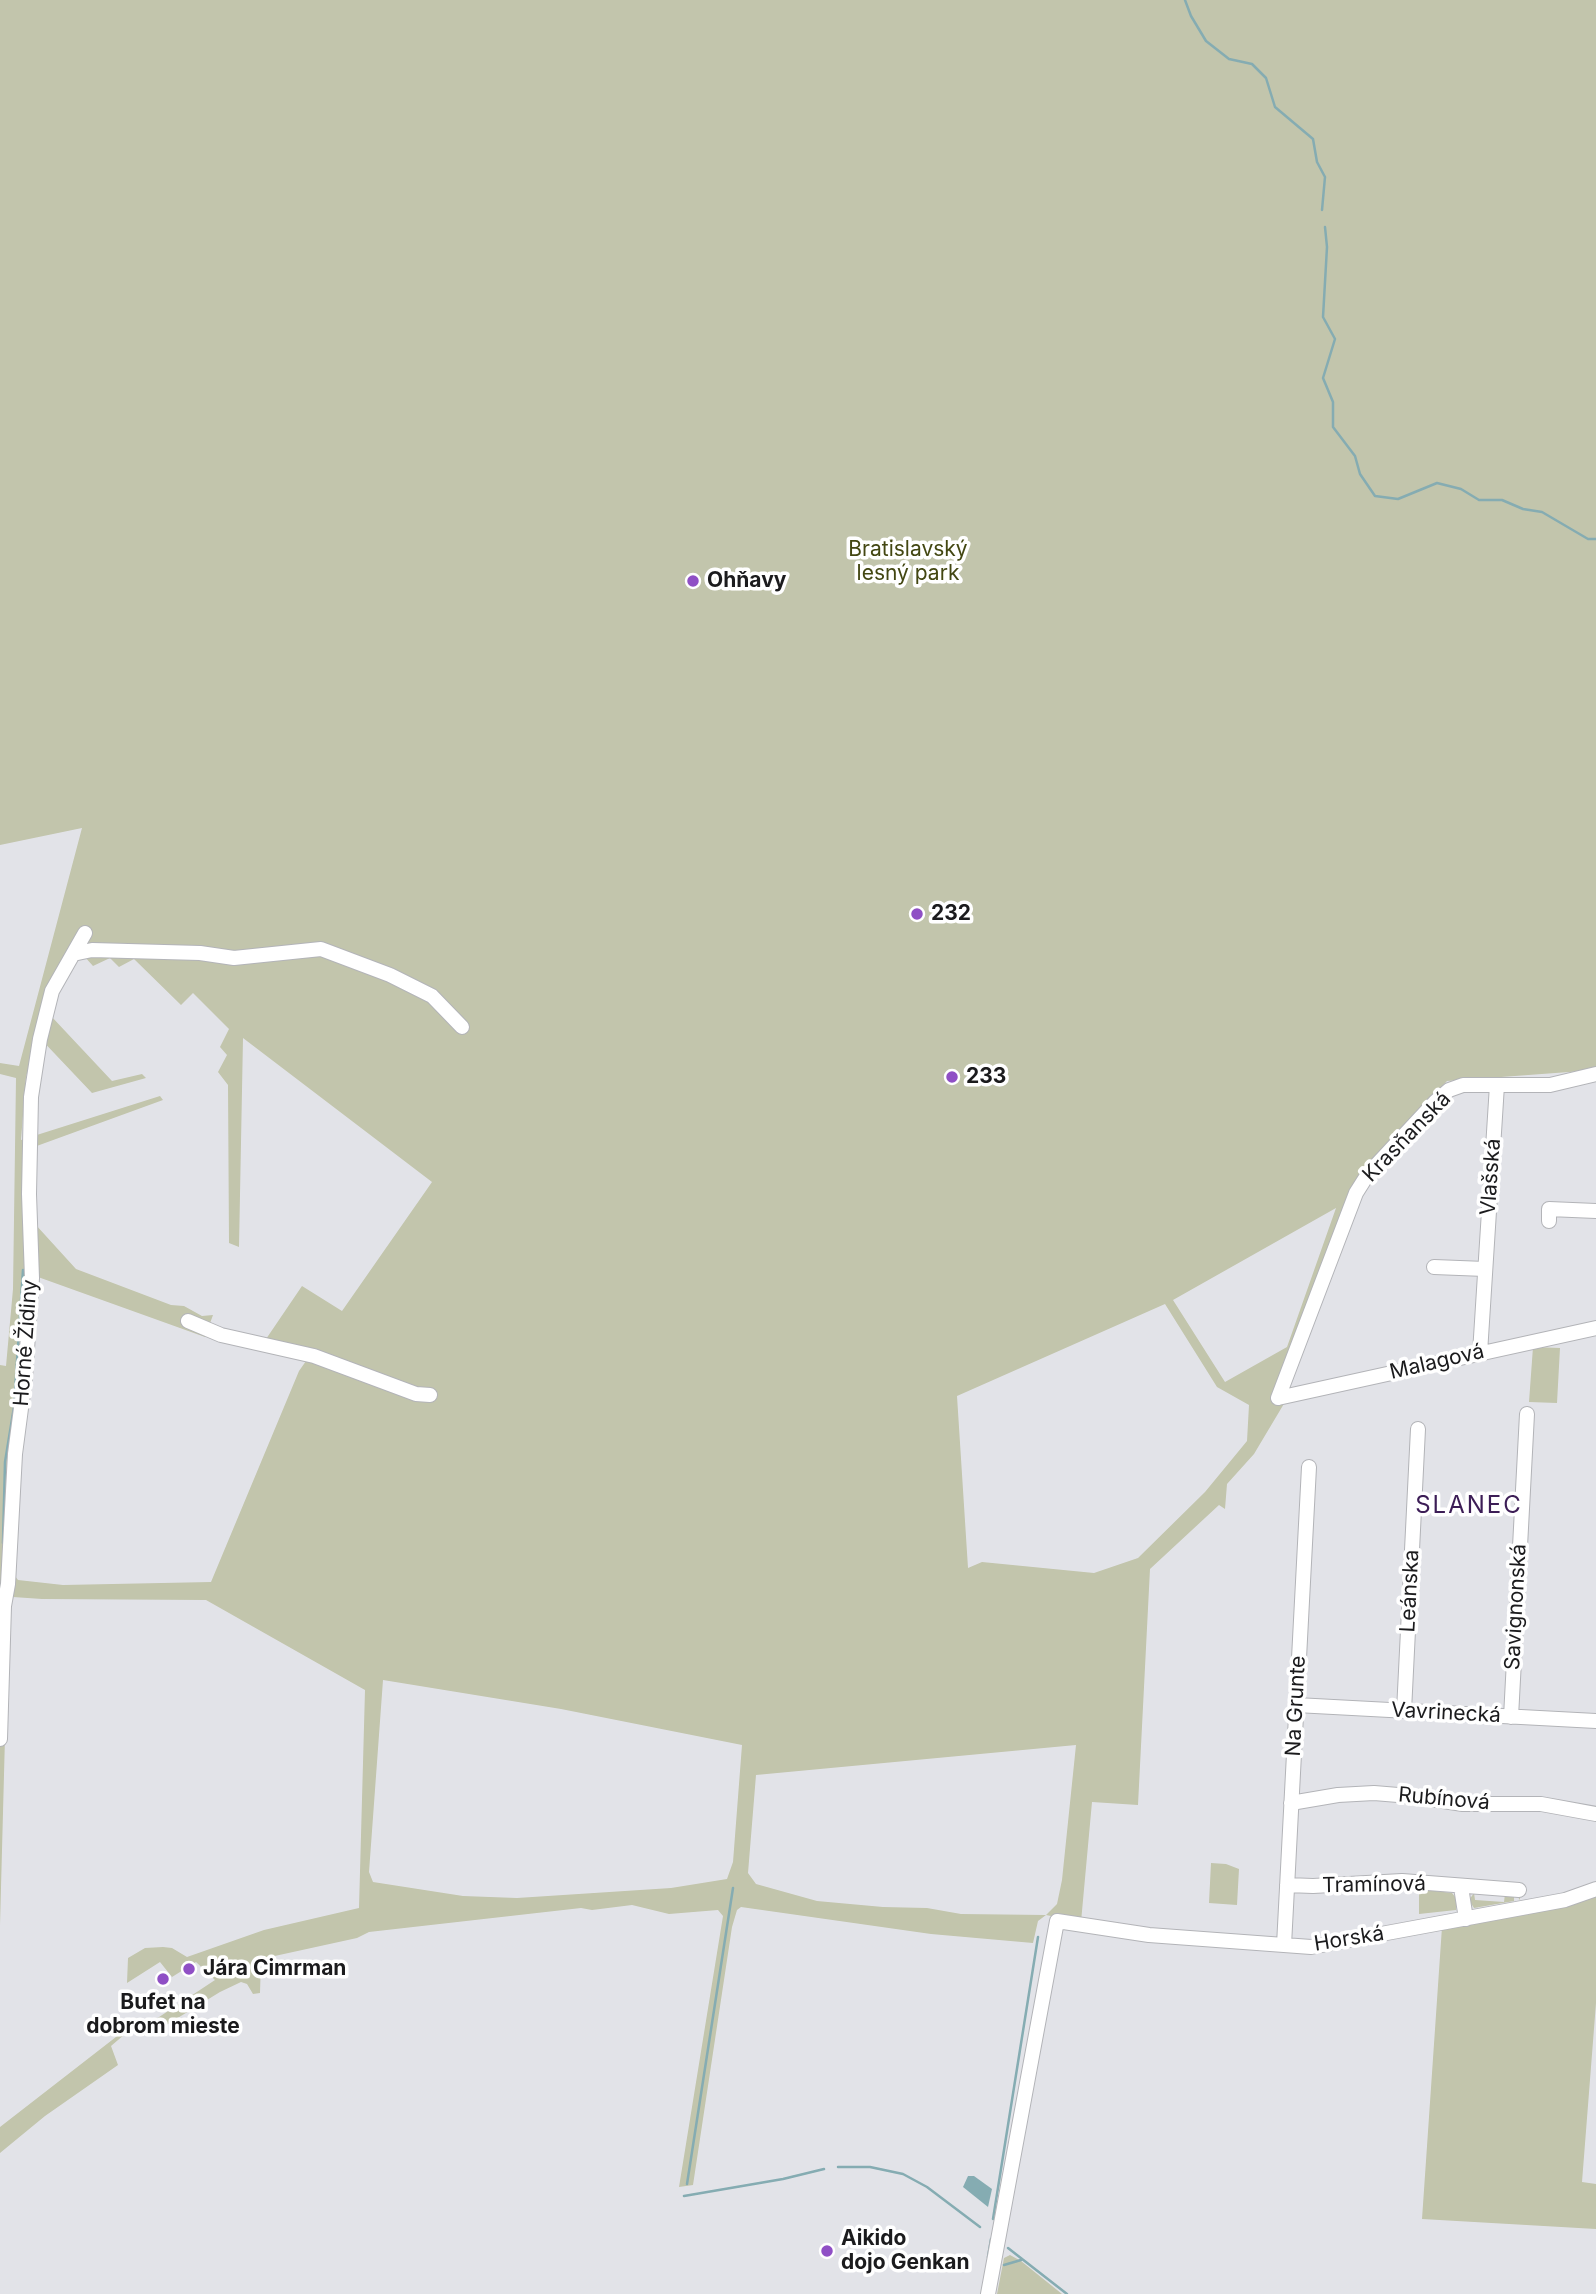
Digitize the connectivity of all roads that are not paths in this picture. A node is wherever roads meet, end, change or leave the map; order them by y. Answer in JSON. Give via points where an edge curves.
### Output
{"nodes":[{"id":1,"x":85,"y":933,"type":"dead end"},
{"id":2,"x":73,"y":954,"type":"junction"},
{"id":3,"x":461,"y":1027,"type":"dead end"},
{"id":4,"x":1596,"y":1074,"type":"edge"},
{"id":5,"x":1497,"y":1085,"type":"junction"},
{"id":6,"x":1596,"y":1211,"type":"edge"},
{"id":7,"x":1549,"y":1222,"type":"dead end"},
{"id":8,"x":1434,"y":1267,"type":"dead end"},
{"id":9,"x":1485,"y":1269,"type":"junction"},
{"id":10,"x":188,"y":1321,"type":"dead end"},
{"id":11,"x":1596,"y":1328,"type":"edge"},
{"id":12,"x":1480,"y":1353,"type":"junction"},
{"id":13,"x":430,"y":1395,"type":"dead end"},
{"id":14,"x":1278,"y":1398,"type":"joint"},
{"id":15,"x":1527,"y":1414,"type":"dead end"},
{"id":16,"x":1418,"y":1429,"type":"dead end"},
{"id":17,"x":1308,"y":1467,"type":"dead end"},
{"id":18,"x":1296,"y":1705,"type":"junction"},
{"id":19,"x":1404,"y":1711,"type":"junction"},
{"id":20,"x":1511,"y":1717,"type":"junction"},
{"id":21,"x":1596,"y":1721,"type":"edge"},
{"id":22,"x":0,"y":1739,"type":"edge"},
{"id":23,"x":1291,"y":1803,"type":"junction"},
{"id":24,"x":1596,"y":1814,"type":"edge"},
{"id":25,"x":1287,"y":1885,"type":"junction"},
{"id":26,"x":1461,"y":1887,"type":"junction"},
{"id":27,"x":1596,"y":1889,"type":"edge"},
{"id":28,"x":1519,"y":1890,"type":"dead end"},
{"id":29,"x":1466,"y":1919,"type":"junction"},
{"id":30,"x":1284,"y":1945,"type":"junction"},
{"id":31,"x":988,"y":2294,"type":"edge"}],
"edges":[{"from":1,"to":2,"type":"street","name":"Horné Židiny"},
{"from":2,"to":3,"type":"street","via":[[92,950],[186,952],[234,958],[321,949],[432,996]]},
{"from":2,"to":22,"type":"street","name":"Horné Židiny","via":[[52,991],[31,1097],[32,1286],[4,1606]]},
{"from":4,"to":5,"type":"street","name":"Krasňanská","via":[[1550,1085]]},
{"from":5,"to":9,"type":"street","name":"Vlašská"},
{"from":5,"to":14,"type":"street","name":"Krasňanská","via":[[1463,1085],[1443,1094],[1363,1180]]},
{"from":6,"to":7,"type":"street","via":[[1549,1209]]},
{"from":8,"to":9,"type":"street"},
{"from":9,"to":12,"type":"street","name":"Vlašská"},
{"from":10,"to":13,"type":"street","via":[[221,1335],[314,1356],[416,1394]]},
{"from":11,"to":12,"type":"street","name":"Malagová"},
{"from":12,"to":14,"type":"street","name":"Malagová"},
{"from":15,"to":20,"type":"street","name":"Savignonská"},
{"from":16,"to":19,"type":"street","name":"Leánska"},
{"from":17,"to":18,"type":"street","name":"Na Grunte"},
{"from":18,"to":19,"type":"street","name":"Vavrinecká"},
{"from":18,"to":23,"type":"street","name":"Na Grunte"},
{"from":19,"to":20,"type":"street","name":"Vavrinecká"},
{"from":20,"to":21,"type":"street","name":"Vavrinecká"},
{"from":23,"to":24,"type":"street","name":"Rubínová","via":[[1374,1793],[1463,1804],[1541,1804]]},
{"from":23,"to":25,"type":"street","name":"Na Grunte"},
{"from":25,"to":26,"type":"street","name":"Tramínová","via":[[1402,1881]]},
{"from":25,"to":30,"type":"street","name":"Na Grunte"},
{"from":26,"to":28,"type":"street","name":"Tramínová"},
{"from":26,"to":29,"type":"street"},
{"from":27,"to":29,"type":"street","name":"Horská","via":[[1565,1900]]},
{"from":29,"to":30,"type":"street","name":"Horská","via":[[1320,1946]]},
{"from":30,"to":31,"type":"street","name":"Horská","via":[[1149,1935],[1057,1921]]}]}
